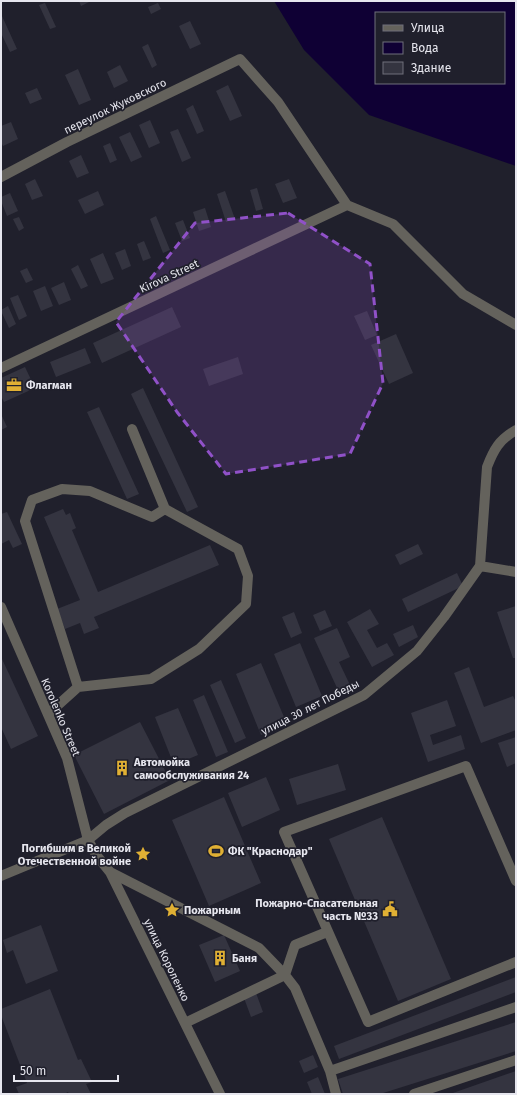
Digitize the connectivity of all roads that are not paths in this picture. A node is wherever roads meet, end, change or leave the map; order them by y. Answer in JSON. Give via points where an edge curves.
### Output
{"nodes":[{"id":1,"x":1,"y":177,"type":"edge"},
{"id":2,"x":347,"y":205,"type":"junction"},
{"id":3,"x":516,"y":325,"type":"edge"},
{"id":4,"x":1,"y":368,"type":"edge"},
{"id":5,"x":132,"y":428,"type":"dead end"},
{"id":6,"x":516,"y":430,"type":"edge"},
{"id":7,"x":165,"y":509,"type":"junction"},
{"id":8,"x":480,"y":566,"type":"junction"},
{"id":9,"x":516,"y":572,"type":"edge"},
{"id":10,"x":1,"y":607,"type":"edge"},
{"id":11,"x":78,"y":687,"type":"junction"},
{"id":12,"x":48,"y":714,"type":"junction"},
{"id":13,"x":88,"y":840,"type":"junction"},
{"id":14,"x":110,"y":872,"type":"junction"},
{"id":15,"x":1,"y":876,"type":"edge"},
{"id":16,"x":516,"y":881,"type":"edge"},
{"id":17,"x":327,"y":932,"type":"junction"},
{"id":18,"x":516,"y":962,"type":"edge"},
{"id":19,"x":285,"y":975,"type":"junction"},
{"id":20,"x":516,"y":1007,"type":"edge"},
{"id":21,"x":185,"y":1023,"type":"junction"},
{"id":22,"x":516,"y":1060,"type":"edge"},
{"id":23,"x":330,"y":1071,"type":"junction"},
{"id":24,"x":220,"y":1094,"type":"edge"},
{"id":25,"x":336,"y":1094,"type":"edge"},
{"id":26,"x":414,"y":1094,"type":"edge"}],
"edges":[{"from":1,"to":2,"type":"street","name":"переулок Жуковского","via":[[67,142],[240,59],[278,102]]},
{"from":2,"to":3,"type":"street","via":[[394,224],[463,294]]},
{"from":2,"to":4,"type":"street","name":"Kirova Street"},
{"from":5,"to":7,"type":"street"},
{"from":6,"to":8,"type":"street","via":[[506,436],[492,452],[487,467]]},
{"from":7,"to":11,"type":"street","via":[[238,548],[248,576],[246,604],[199,649],[151,679]]},
{"from":7,"to":11,"type":"street","via":[[152,517],[90,491],[62,489],[32,500],[25,521]]},
{"from":8,"to":9,"type":"street"},
{"from":8,"to":13,"type":"street","name":"улица 30 лет Победы","via":[[417,651],[364,695],[125,813]]},
{"from":10,"to":12,"type":"street","name":"Korolenko Street"},
{"from":11,"to":12,"type":"street"},
{"from":12,"to":13,"type":"street","name":"Korolenko Street","via":[[67,758]]},
{"from":13,"to":14,"type":"street","name":"улица Короленко"},
{"from":13,"to":15,"type":"street","name":"улица 30 лет Победы"},
{"from":14,"to":19,"type":"street","via":[[259,948]]},
{"from":14,"to":21,"type":"street","name":"улица Короленко"},
{"from":16,"to":17,"type":"street","via":[[466,766],[284,832]]},
{"from":17,"to":18,"type":"street","via":[[368,1022]]},
{"from":17,"to":19,"type":"street","via":[[295,945]]},
{"from":19,"to":21,"type":"street"},
{"from":19,"to":23,"type":"street","via":[[295,988]]},
{"from":20,"to":23,"type":"street"},
{"from":21,"to":24,"type":"street","name":"улица Короленко"},
{"from":22,"to":26,"type":"street"},
{"from":23,"to":25,"type":"street"}]}
